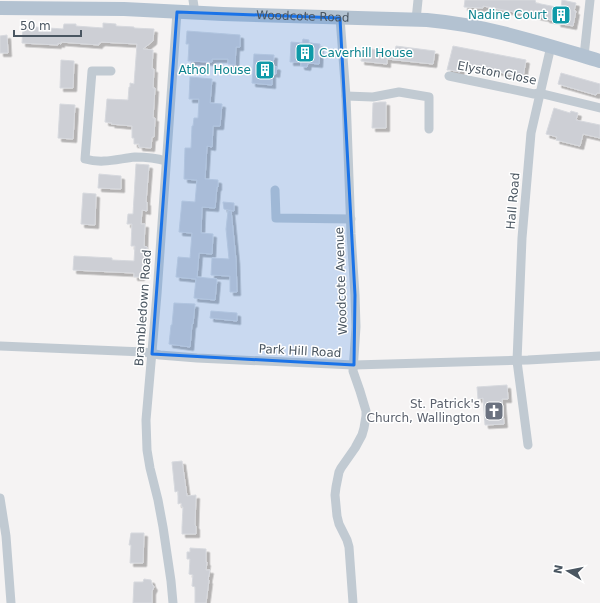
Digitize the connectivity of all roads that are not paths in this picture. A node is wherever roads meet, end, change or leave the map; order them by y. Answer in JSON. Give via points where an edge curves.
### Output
{"nodes":[{"id":1,"x":418,"y":0,"type":"edge"},
{"id":2,"x":590,"y":0,"type":"edge"},
{"id":3,"x":194,"y":6,"type":"edge"},
{"id":4,"x":0,"y":8,"type":"edge"},
{"id":5,"x":177,"y":12,"type":"junction"},
{"id":6,"x":340,"y":18,"type":"junction"},
{"id":7,"x":416,"y":20,"type":"junction"},
{"id":8,"x":551,"y":46,"type":"junction"},
{"id":9,"x":584,"y":56,"type":"junction"},
{"id":10,"x":600,"y":61,"type":"edge"},
{"id":11,"x":111,"y":71,"type":"dead end"},
{"id":12,"x":449,"y":76,"type":"dead end"},
{"id":13,"x":540,"y":93,"type":"junction"},
{"id":14,"x":346,"y":96,"type":"junction"},
{"id":15,"x":600,"y":108,"type":"edge"},
{"id":16,"x":429,"y":129,"type":"dead end"},
{"id":17,"x":166,"y":160,"type":"junction"},
{"id":18,"x":275,"y":190,"type":"dead end"},
{"id":19,"x":351,"y":219,"type":"junction"},
{"id":20,"x":0,"y":346,"type":"edge"},
{"id":21,"x":152,"y":354,"type":"junction"},
{"id":22,"x":600,"y":356,"type":"edge"},
{"id":23,"x":517,"y":361,"type":"junction"},
{"id":24,"x":354,"y":366,"type":"junction"},
{"id":25,"x":528,"y":445,"type":"dead end"},
{"id":26,"x":0,"y":498,"type":"edge"},
{"id":27,"x":11,"y":603,"type":"edge"},
{"id":28,"x":173,"y":603,"type":"edge"},
{"id":29,"x":353,"y":603,"type":"edge"}],
"edges":[{"from":1,"to":7,"type":"street"},
{"from":2,"to":9,"type":"street"},
{"from":3,"to":5,"type":"main road","name":"Woodcote Road"},
{"from":3,"to":6,"type":"main road","name":"Woodcote Road"},
{"from":4,"to":5,"type":"main road","name":"Woodcote Road","via":[[124,8]]},
{"from":5,"to":17,"type":"street","name":"Brambledown Road"},
{"from":6,"to":7,"type":"main road","name":"Woodcote Road"},
{"from":6,"to":14,"type":"street","name":"Woodcote Avenue"},
{"from":7,"to":8,"type":"main road","name":"Woodcote Road","via":[[480,28]]},
{"from":8,"to":9,"type":"main road","name":"Woodcote Road"},
{"from":8,"to":13,"type":"street","name":"Hall Road"},
{"from":9,"to":10,"type":"main road","name":"Woodcote Road"},
{"from":11,"to":17,"type":"street","via":[[92,70],[85,159],[94,162],[141,157]]},
{"from":12,"to":13,"type":"street","name":"Elyston Close","via":[[534,94]]},
{"from":13,"to":15,"type":"street","name":"Elyston Close"},
{"from":13,"to":23,"type":"street","name":"Hall Road","via":[[531,133],[522,238]]},
{"from":14,"to":16,"type":"street","via":[[373,97],[399,92],[430,97]]},
{"from":14,"to":19,"type":"street","name":"Woodcote Avenue"},
{"from":17,"to":21,"type":"street","name":"Brambledown Road"},
{"from":18,"to":19,"type":"street","via":[[276,218]]},
{"from":19,"to":24,"type":"street","name":"Woodcote Avenue","via":[[356,295]]},
{"from":20,"to":21,"type":"street","name":"Park Hill Road"},
{"from":21,"to":24,"type":"street","name":"Park Hill Road"},
{"from":21,"to":28,"type":"street","name":"Brambledown Road","via":[[146,420],[147,450],[164,527]]},
{"from":22,"to":23,"type":"street","name":"Park Hill Road"},
{"from":23,"to":24,"type":"street","name":"Park Hill Road"},
{"from":23,"to":25,"type":"street","name":"Hall Road"},
{"from":24,"to":29,"type":"street","name":"Woodcote Avenue","via":[[353,371],[366,410],[365,424],[359,442],[339,472],[335,495],[339,524],[349,547]]},
{"from":26,"to":27,"type":"street","via":[[6,536]]}]}
